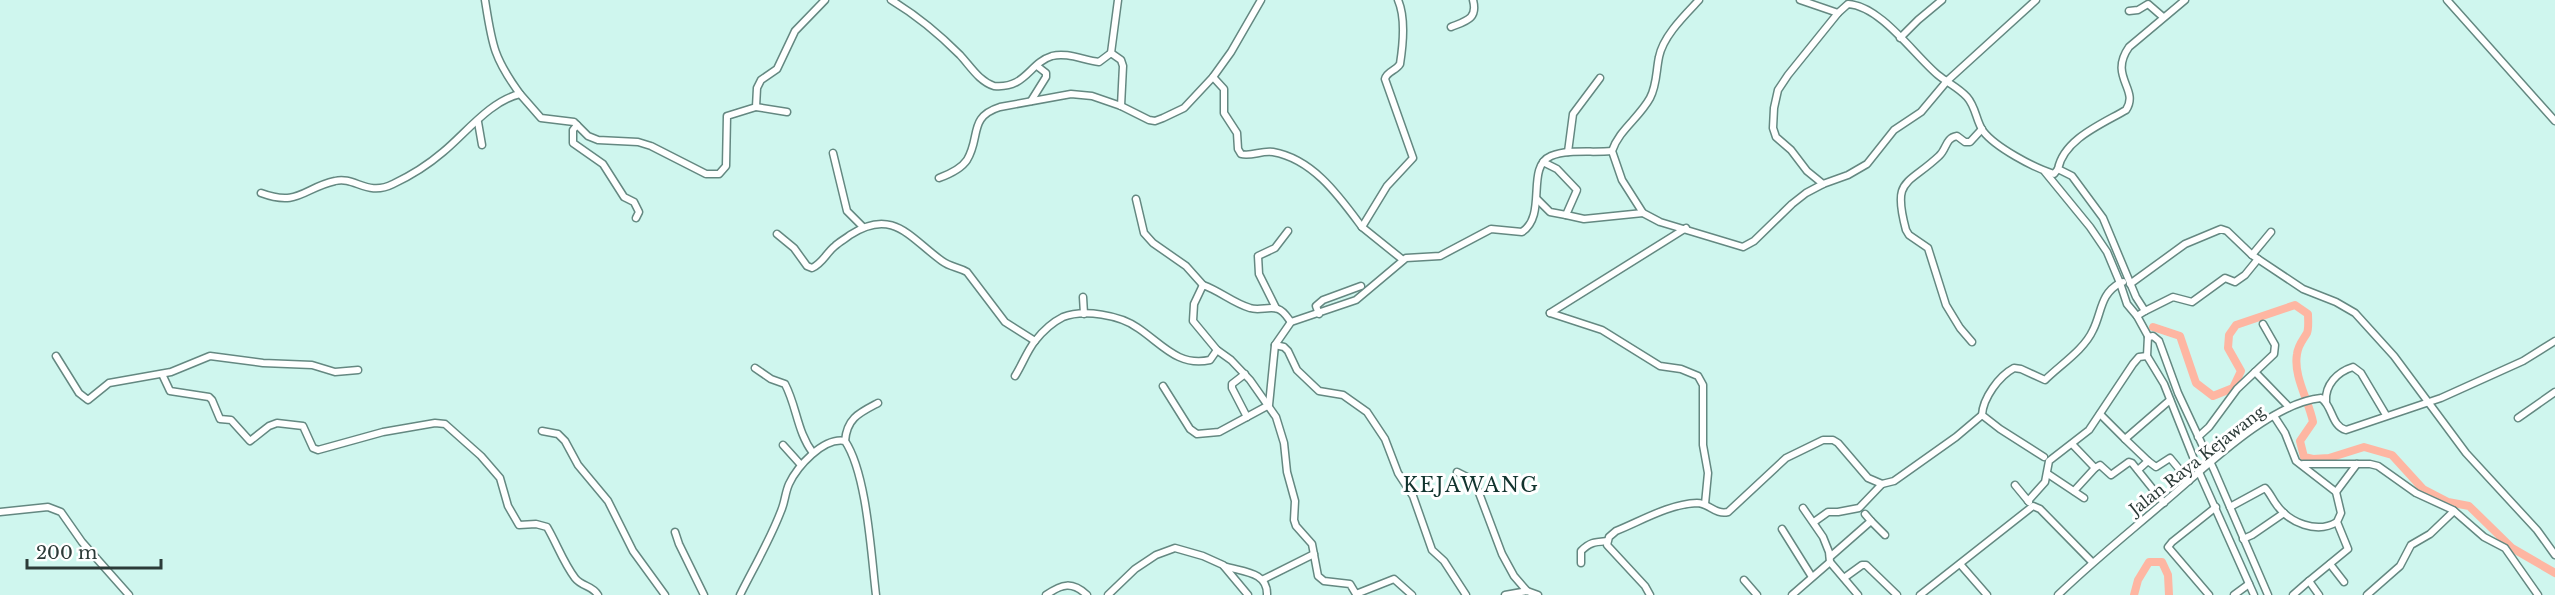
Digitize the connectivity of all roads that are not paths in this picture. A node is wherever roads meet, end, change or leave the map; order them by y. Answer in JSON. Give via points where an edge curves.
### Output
{"nodes":[{"id":1,"x":485,"y":0,"type":"edge"},
{"id":2,"x":825,"y":0,"type":"edge"},
{"id":3,"x":891,"y":0,"type":"edge"},
{"id":4,"x":1118,"y":0,"type":"edge"},
{"id":5,"x":1261,"y":0,"type":"edge"},
{"id":6,"x":1398,"y":0,"type":"edge"},
{"id":7,"x":1473,"y":0,"type":"edge"},
{"id":8,"x":1699,"y":0,"type":"edge"},
{"id":9,"x":1800,"y":0,"type":"edge"},
{"id":10,"x":1942,"y":0,"type":"edge"},
{"id":11,"x":2025,"y":0,"type":"edge"},
{"id":12,"x":2036,"y":0,"type":"edge"},
{"id":13,"x":2185,"y":0,"type":"edge"},
{"id":14,"x":2447,"y":0,"type":"edge"},
{"id":15,"x":2031,"y":6,"type":"junction"},
{"id":16,"x":2129,"y":11,"type":"dead end"},
{"id":17,"x":1838,"y":13,"type":"junction"},
{"id":18,"x":2163,"y":17,"type":"junction"},
{"id":19,"x":1450,"y":27,"type":"dead end"},
{"id":20,"x":1900,"y":38,"type":"junction"},
{"id":21,"x":1111,"y":53,"type":"junction"},
{"id":22,"x":1037,"y":66,"type":"junction"},
{"id":23,"x":1213,"y":77,"type":"junction"},
{"id":24,"x":1600,"y":78,"type":"dead end"},
{"id":25,"x":1947,"y":81,"type":"junction"},
{"id":26,"x":520,"y":94,"type":"junction"},
{"id":27,"x":1031,"y":101,"type":"junction"},
{"id":28,"x":1121,"y":106,"type":"junction"},
{"id":29,"x":756,"y":107,"type":"junction"},
{"id":30,"x":787,"y":112,"type":"dead end"},
{"id":31,"x":2555,"y":121,"type":"edge"},
{"id":32,"x":478,"y":122,"type":"junction"},
{"id":33,"x":577,"y":125,"type":"junction"},
{"id":34,"x":1982,"y":129,"type":"junction"},
{"id":35,"x":482,"y":145,"type":"dead end"},
{"id":36,"x":1612,"y":151,"type":"junction"},
{"id":37,"x":1568,"y":152,"type":"junction"},
{"id":38,"x":833,"y":153,"type":"dead end"},
{"id":39,"x":1543,"y":162,"type":"junction"},
{"id":40,"x":2063,"y":171,"type":"junction"},
{"id":41,"x":2045,"y":172,"type":"junction"},
{"id":42,"x":939,"y":178,"type":"dead end"},
{"id":43,"x":1823,"y":184,"type":"junction"},
{"id":44,"x":261,"y":193,"type":"dead end"},
{"id":45,"x":1136,"y":199,"type":"dead end"},
{"id":46,"x":1537,"y":199,"type":"junction"},
{"id":47,"x":1643,"y":213,"type":"junction"},
{"id":48,"x":1566,"y":215,"type":"junction"},
{"id":49,"x":636,"y":218,"type":"dead end"},
{"id":50,"x":2102,"y":219,"type":"junction"},
{"id":51,"x":2092,"y":225,"type":"junction"},
{"id":52,"x":863,"y":227,"type":"junction"},
{"id":53,"x":1362,"y":227,"type":"junction"},
{"id":54,"x":1686,"y":228,"type":"junction"},
{"id":55,"x":1288,"y":231,"type":"dead end"},
{"id":56,"x":2271,"y":232,"type":"dead end"},
{"id":57,"x":777,"y":234,"type":"dead end"},
{"id":58,"x":2253,"y":254,"type":"junction"},
{"id":59,"x":2258,"y":259,"type":"junction"},
{"id":60,"x":1403,"y":260,"type":"junction"},
{"id":61,"x":2125,"y":282,"type":"junction"},
{"id":62,"x":1203,"y":285,"type":"junction"},
{"id":63,"x":1360,"y":286,"type":"dead end"},
{"id":64,"x":1083,"y":297,"type":"dead end"},
{"id":65,"x":1276,"y":308,"type":"junction"},
{"id":66,"x":2145,"y":310,"type":"junction"},
{"id":67,"x":1084,"y":314,"type":"junction"},
{"id":68,"x":1318,"y":314,"type":"junction"},
{"id":69,"x":2138,"y":316,"type":"junction"},
{"id":70,"x":1291,"y":322,"type":"junction"},
{"id":71,"x":2263,"y":324,"type":"dead end"},
{"id":72,"x":2148,"y":337,"type":"junction"},
{"id":73,"x":1035,"y":341,"type":"junction"},
{"id":74,"x":2555,"y":341,"type":"edge"},
{"id":75,"x":1972,"y":342,"type":"dead end"},
{"id":76,"x":1275,"y":345,"type":"junction"},
{"id":77,"x":1217,"y":350,"type":"junction"},
{"id":78,"x":56,"y":356,"type":"dead end"},
{"id":79,"x":2147,"y":356,"type":"junction"},
{"id":80,"x":755,"y":368,"type":"dead end"},
{"id":81,"x":358,"y":370,"type":"dead end"},
{"id":82,"x":2255,"y":372,"type":"junction"},
{"id":83,"x":162,"y":374,"type":"junction"},
{"id":84,"x":1245,"y":374,"type":"junction"},
{"id":85,"x":1015,"y":376,"type":"dead end"},
{"id":86,"x":1164,"y":386,"type":"dead end"},
{"id":87,"x":2555,"y":392,"type":"edge"},
{"id":88,"x":2170,"y":400,"type":"junction"},
{"id":89,"x":2326,"y":401,"type":"junction"},
{"id":90,"x":2430,"y":402,"type":"junction"},
{"id":91,"x":878,"y":403,"type":"dead end"},
{"id":92,"x":1269,"y":405,"type":"junction"},
{"id":93,"x":2289,"y":407,"type":"junction"},
{"id":94,"x":2100,"y":414,"type":"junction"},
{"id":95,"x":1982,"y":415,"type":"junction"},
{"id":96,"x":2386,"y":415,"type":"junction"},
{"id":97,"x":2274,"y":416,"type":"junction"},
{"id":98,"x":1247,"y":417,"type":"junction"},
{"id":99,"x":2518,"y":418,"type":"dead end"},
{"id":100,"x":542,"y":432,"type":"dead end"},
{"id":101,"x":2198,"y":437,"type":"junction"},
{"id":102,"x":2125,"y":439,"type":"junction"},
{"id":103,"x":845,"y":441,"type":"junction"},
{"id":104,"x":2072,"y":444,"type":"junction"},
{"id":105,"x":783,"y":445,"type":"dead end"},
{"id":106,"x":813,"y":453,"type":"junction"},
{"id":107,"x":2044,"y":457,"type":"dead end"},
{"id":108,"x":2148,"y":461,"type":"junction"},
{"id":109,"x":2210,"y":463,"type":"junction"},
{"id":110,"x":2302,"y":464,"type":"junction"},
{"id":111,"x":2357,"y":464,"type":"junction"},
{"id":112,"x":801,"y":465,"type":"junction"},
{"id":113,"x":2095,"y":468,"type":"junction"},
{"id":114,"x":2138,"y":470,"type":"junction"},
{"id":115,"x":2200,"y":471,"type":"junction"},
{"id":116,"x":1457,"y":472,"type":"dead end"},
{"id":117,"x":2048,"y":474,"type":"junction"},
{"id":118,"x":2189,"y":481,"type":"junction"},
{"id":119,"x":1882,"y":484,"type":"junction"},
{"id":120,"x":2014,"y":484,"type":"dead end"},
{"id":121,"x":2074,"y":491,"type":"junction"},
{"id":122,"x":2336,"y":492,"type":"junction"},
{"id":123,"x":2084,"y":498,"type":"dead end"},
{"id":124,"x":2164,"y":502,"type":"junction"},
{"id":125,"x":2030,"y":503,"type":"junction"},
{"id":126,"x":1705,"y":504,"type":"junction"},
{"id":127,"x":2216,"y":507,"type":"junction"},
{"id":128,"x":2230,"y":507,"type":"junction"},
{"id":129,"x":1803,"y":508,"type":"dead end"},
{"id":130,"x":2454,"y":511,"type":"junction"},
{"id":131,"x":0,"y":512,"type":"edge"},
{"id":132,"x":2284,"y":513,"type":"junction"},
{"id":133,"x":1864,"y":514,"type":"dead end"},
{"id":134,"x":1871,"y":521,"type":"junction"},
{"id":135,"x":1814,"y":522,"type":"junction"},
{"id":136,"x":2337,"y":522,"type":"junction"},
{"id":137,"x":1782,"y":529,"type":"dead end"},
{"id":138,"x":675,"y":532,"type":"dead end"},
{"id":139,"x":1885,"y":535,"type":"dead end"},
{"id":140,"x":2244,"y":540,"type":"junction"},
{"id":141,"x":1607,"y":541,"type":"junction"},
{"id":142,"x":2233,"y":545,"type":"junction"},
{"id":143,"x":1314,"y":554,"type":"junction"},
{"id":144,"x":2555,"y":555,"type":"edge"},
{"id":145,"x":1830,"y":560,"type":"junction"},
{"id":146,"x":2092,"y":562,"type":"junction"},
{"id":147,"x":1581,"y":563,"type":"dead end"},
{"id":148,"x":1960,"y":564,"type":"junction"},
{"id":149,"x":2330,"y":564,"type":"junction"},
{"id":150,"x":1223,"y":565,"type":"junction"},
{"id":151,"x":1812,"y":577,"type":"junction"},
{"id":152,"x":1844,"y":578,"type":"junction"},
{"id":153,"x":1264,"y":579,"type":"junction"},
{"id":154,"x":1744,"y":580,"type":"dead end"},
{"id":155,"x":2309,"y":581,"type":"junction"},
{"id":156,"x":2344,"y":582,"type":"dead end"},
{"id":157,"x":2250,"y":584,"type":"junction"},
{"id":158,"x":1527,"y":591,"type":"junction"},
{"id":159,"x":129,"y":595,"type":"edge"},
{"id":160,"x":598,"y":595,"type":"edge"},
{"id":161,"x":665,"y":595,"type":"edge"},
{"id":162,"x":704,"y":595,"type":"edge"},
{"id":163,"x":740,"y":595,"type":"edge"},
{"id":164,"x":876,"y":595,"type":"edge"},
{"id":165,"x":1046,"y":595,"type":"edge"},
{"id":166,"x":1087,"y":595,"type":"edge"},
{"id":167,"x":1108,"y":595,"type":"edge"},
{"id":168,"x":1248,"y":595,"type":"edge"},
{"id":169,"x":1267,"y":595,"type":"edge"},
{"id":170,"x":1355,"y":595,"type":"edge"},
{"id":171,"x":1412,"y":595,"type":"edge"},
{"id":172,"x":1466,"y":595,"type":"edge"},
{"id":173,"x":1505,"y":595,"type":"edge"},
{"id":174,"x":1538,"y":595,"type":"edge"},
{"id":175,"x":1650,"y":595,"type":"edge"},
{"id":176,"x":1757,"y":595,"type":"edge"},
{"id":177,"x":1792,"y":595,"type":"edge"},
{"id":178,"x":1858,"y":595,"type":"edge"},
{"id":179,"x":1897,"y":595,"type":"edge"},
{"id":180,"x":1920,"y":595,"type":"edge"},
{"id":181,"x":1987,"y":595,"type":"edge"},
{"id":182,"x":2058,"y":595,"type":"edge"},
{"id":183,"x":2209,"y":595,"type":"edge"},
{"id":184,"x":2234,"y":595,"type":"edge"},
{"id":185,"x":2254,"y":595,"type":"edge"},
{"id":186,"x":2268,"y":595,"type":"edge"},
{"id":187,"x":2293,"y":595,"type":"edge"},
{"id":188,"x":2319,"y":595,"type":"edge"},
{"id":189,"x":2367,"y":595,"type":"edge"},
{"id":190,"x":2538,"y":595,"type":"edge"}],
"edges":[{"from":1,"to":26,"type":"street","via":[[498,62]]},
{"from":2,"to":29,"type":"street","via":[[795,31],[777,69],[761,80]]},
{"from":3,"to":22,"type":"street","via":[[913,14],[988,84],[999,87],[1016,82]]},
{"from":4,"to":21,"type":"street"},
{"from":5,"to":23,"type":"street"},
{"from":6,"to":53,"type":"street","via":[[1403,38],[1400,64],[1385,79],[1413,158],[1387,186]]},
{"from":7,"to":19,"type":"street","via":[[1474,15]]},
{"from":8,"to":36,"type":"street","via":[[1662,49],[1652,94]]},
{"from":9,"to":17,"type":"street"},
{"from":10,"to":20,"type":"street"},
{"from":11,"to":15,"type":"street"},
{"from":12,"to":15,"type":"street"},
{"from":13,"to":18,"type":"street"},
{"from":14,"to":31,"type":"street"},
{"from":15,"to":25,"type":"street"},
{"from":16,"to":18,"type":"street","via":[[2148,4]]},
{"from":17,"to":20,"type":"street","via":[[1848,4],[1855,4]]},
{"from":17,"to":43,"type":"street","via":[[1782,83],[1774,108],[1776,137]]},
{"from":18,"to":40,"type":"street","via":[[2122,56],[2120,70],[2130,102],[2126,110],[2073,144],[2060,161]]},
{"from":20,"to":25,"type":"street"},
{"from":21,"to":22,"type":"street","via":[[1099,62],[1054,56]]},
{"from":21,"to":28,"type":"street","via":[[1123,66]]},
{"from":22,"to":27,"type":"street","via":[[1046,73],[1046,79]]},
{"from":23,"to":28,"type":"street","via":[[1184,108],[1155,121]]},
{"from":23,"to":53,"type":"street","via":[[1224,88],[1224,114],[1238,133],[1241,154],[1269,151],[1300,162],[1330,186]]},
{"from":24,"to":37,"type":"street","via":[[1573,114]]},
{"from":25,"to":34,"type":"street","via":[[1969,99]]},
{"from":25,"to":43,"type":"street","via":[[1921,112],[1894,130],[1867,164],[1848,176]]},
{"from":26,"to":32,"type":"street","via":[[506,99]]},
{"from":26,"to":33,"type":"street","via":[[541,118]]},
{"from":27,"to":28,"type":"street","via":[[1071,94]]},
{"from":27,"to":42,"type":"street","via":[[990,110],[982,116],[968,158],[958,169]]},
{"from":29,"to":30,"type":"street"},
{"from":29,"to":33,"type":"street","via":[[727,116],[726,166],[713,175],[638,142],[593,139]]},
{"from":32,"to":35,"type":"street"},
{"from":32,"to":44,"type":"street","via":[[441,154],[392,185],[372,189],[340,180],[291,198]]},
{"from":33,"to":49,"type":"street","via":[[573,142],[603,164],[624,197],[635,204],[639,212]]},
{"from":34,"to":41,"type":"street","via":[[1993,141]]},
{"from":34,"to":75,"type":"street","via":[[1970,142],[1953,137],[1941,155],[1905,183],[1901,191],[1906,230],[1928,248],[1946,305]]},
{"from":36,"to":37,"type":"street"},
{"from":36,"to":47,"type":"street","via":[[1622,180]]},
{"from":37,"to":39,"type":"street"},
{"from":38,"to":52,"type":"street","via":[[847,211]]},
{"from":39,"to":46,"type":"street"},
{"from":39,"to":48,"type":"street","via":[[1557,169],[1577,190]]},
{"from":40,"to":41,"type":"street"},
{"from":40,"to":50,"type":"street"},
{"from":41,"to":51,"type":"street"},
{"from":43,"to":54,"type":"street","via":[[1792,204],[1743,247]]},
{"from":45,"to":62,"type":"street","via":[[1144,233],[1186,266]]},
{"from":46,"to":48,"type":"street","via":[[1550,212]]},
{"from":46,"to":60,"type":"street","via":[[1532,222],[1522,232],[1491,229],[1450,253]]},
{"from":47,"to":48,"type":"street","via":[[1584,219]]},
{"from":47,"to":54,"type":"street"},
{"from":50,"to":51,"type":"street"},
{"from":50,"to":61,"type":"street"},
{"from":51,"to":61,"type":"street"},
{"from":52,"to":57,"type":"street","via":[[834,246],[812,268]]},
{"from":52,"to":73,"type":"street","via":[[881,224],[905,229],[940,260],[966,272],[1000,316]]},
{"from":53,"to":60,"type":"street"},
{"from":54,"to":126,"type":"street","via":[[1550,313],[1602,330],[1660,366],[1698,376],[1703,385],[1703,445],[1708,473]]},
{"from":55,"to":65,"type":"street","via":[[1275,248],[1258,256],[1258,274]]},
{"from":56,"to":58,"type":"street"},
{"from":58,"to":59,"type":"street"},
{"from":58,"to":61,"type":"street","via":[[2221,229],[2185,244]]},
{"from":59,"to":66,"type":"street","via":[[2234,282],[2226,278],[2191,303],[2173,297]]},
{"from":59,"to":90,"type":"street","via":[[2303,290],[2355,313]]},
{"from":60,"to":68,"type":"street","via":[[1356,300]]},
{"from":61,"to":66,"type":"street"},
{"from":61,"to":69,"type":"street","via":[[2127,304]]},
{"from":61,"to":95,"type":"street","via":[[2110,290],[2102,302],[2095,328],[2086,342],[2044,381],[2021,369],[2011,370],[1988,396]]},
{"from":62,"to":65,"type":"street","via":[[1251,308]]},
{"from":62,"to":77,"type":"street","via":[[1194,303],[1193,321]]},
{"from":63,"to":68,"type":"street","via":[[1323,300],[1316,306]]},
{"from":64,"to":67,"type":"street"},
{"from":65,"to":70,"type":"street"},
{"from":66,"to":69,"type":"street"},
{"from":67,"to":73,"type":"street","via":[[1062,318]]},
{"from":67,"to":77,"type":"street","via":[[1107,316],[1136,326],[1165,351],[1183,359],[1210,360]]},
{"from":68,"to":70,"type":"street"},
{"from":69,"to":72,"type":"street"},
{"from":70,"to":76,"type":"street"},
{"from":71,"to":82,"type":"street","via":[[2276,351]]},
{"from":72,"to":79,"type":"street"},
{"from":72,"to":101,"type":"street","via":[[2159,341]]},
{"from":73,"to":85,"type":"street"},
{"from":74,"to":90,"type":"street","via":[[2523,361]]},
{"from":76,"to":92,"type":"street"},
{"from":76,"to":172,"type":"street","via":[[1288,351],[1298,370],[1319,391],[1343,395],[1367,412],[1413,496],[1432,550]]},
{"from":77,"to":84,"type":"street"},
{"from":78,"to":83,"type":"street","via":[[86,400],[110,383]]},
{"from":79,"to":88,"type":"street"},
{"from":79,"to":94,"type":"street","via":[[2136,360]]},
{"from":80,"to":106,"type":"street","via":[[785,384],[802,437]]},
{"from":81,"to":83,"type":"street","via":[[335,372],[312,365],[217,356]]},
{"from":82,"to":93,"type":"street"},
{"from":82,"to":101,"type":"street"},
{"from":83,"to":160,"type":"street","via":[[170,391],[209,397],[220,420],[231,420],[250,441],[277,423],[303,426],[318,450],[383,432],[445,424],[500,478],[508,506],[519,525],[547,527],[580,584],[591,587]]},
{"from":84,"to":92,"type":"street"},
{"from":84,"to":98,"type":"street","via":[[1232,388]]},
{"from":86,"to":98,"type":"street","via":[[1197,434],[1219,432]]},
{"from":87,"to":99,"type":"street"},
{"from":88,"to":102,"type":"street"},
{"from":88,"to":115,"type":"street"},
{"from":89,"to":93,"type":"street","name":"Jalan Raya Kejawang","via":[[2316,398]]},
{"from":89,"to":96,"type":"street","via":[[2342,429]]},
{"from":89,"to":96,"type":"street","via":[[2330,382],[2353,367],[2361,373]]},
{"from":90,"to":96,"type":"street"},
{"from":90,"to":144,"type":"street","via":[[2466,453]]},
{"from":91,"to":103,"type":"street","via":[[852,419]]},
{"from":92,"to":98,"type":"street"},
{"from":92,"to":143,"type":"street","via":[[1281,427],[1294,520],[1312,544]]},
{"from":93,"to":97,"type":"street","name":"Jalan Raya Kejawang"},
{"from":94,"to":102,"type":"street"},
{"from":94,"to":104,"type":"street"},
{"from":95,"to":107,"type":"street"},
{"from":95,"to":119,"type":"street","via":[[1894,481]]},
{"from":97,"to":109,"type":"street","name":"Jalan Raya Kejawang"},
{"from":97,"to":110,"type":"street","via":[[2293,457]]},
{"from":100,"to":161,"type":"street","via":[[558,434],[565,441],[578,465],[608,501],[633,551]]},
{"from":101,"to":109,"type":"street"},
{"from":102,"to":108,"type":"street"},
{"from":103,"to":106,"type":"street","via":[[835,441]]},
{"from":103,"to":164,"type":"street","via":[[858,470]]},
{"from":104,"to":113,"type":"street"},
{"from":104,"to":117,"type":"street","via":[[2049,461]]},
{"from":105,"to":112,"type":"street"},
{"from":106,"to":112,"type":"street"},
{"from":108,"to":114,"type":"street"},
{"from":108,"to":118,"type":"street","via":[[2156,467],[2170,458]]},
{"from":109,"to":115,"type":"street","name":"Jalan Raya Kejawang"},
{"from":109,"to":128,"type":"street"},
{"from":110,"to":111,"type":"street"},
{"from":110,"to":122,"type":"street"},
{"from":111,"to":122,"type":"street"},
{"from":111,"to":130,"type":"street","via":[[2378,466],[2416,493]]},
{"from":112,"to":163,"type":"street","via":[[788,485],[782,510]]},
{"from":113,"to":114,"type":"street","via":[[2100,465],[2112,475],[2130,462]]},
{"from":113,"to":121,"type":"street"},
{"from":114,"to":124,"type":"street"},
{"from":115,"to":118,"type":"street","name":"Jalan Raya Kejawang"},
{"from":115,"to":127,"type":"street"},
{"from":116,"to":158,"type":"street","via":[[1476,485],[1502,554]]},
{"from":117,"to":121,"type":"street"},
{"from":117,"to":125,"type":"street"},
{"from":118,"to":124,"type":"street","name":"Jalan Raya Kejawang"},
{"from":119,"to":126,"type":"street","via":[[1868,478],[1838,443],[1823,440],[1786,458],[1728,512],[1717,513]]},
{"from":119,"to":135,"type":"street","via":[[1859,508],[1828,512]]},
{"from":120,"to":125,"type":"street"},
{"from":121,"to":123,"type":"street"},
{"from":122,"to":136,"type":"street","via":[[2341,514]]},
{"from":124,"to":146,"type":"street","name":"Jalan Raya Kejawang"},
{"from":125,"to":146,"type":"street"},
{"from":125,"to":148,"type":"street"},
{"from":126,"to":141,"type":"street","via":[[1669,509],[1616,531]]},
{"from":127,"to":142,"type":"street"},
{"from":127,"to":183,"type":"street","via":[[2168,547]]},
{"from":128,"to":132,"type":"street","via":[[2265,488]]},
{"from":128,"to":140,"type":"street"},
{"from":129,"to":135,"type":"street"},
{"from":130,"to":189,"type":"street","via":[[2430,534],[2411,545],[2400,566]]},
{"from":130,"to":190,"type":"street","via":[[2488,541],[2505,548]]},
{"from":131,"to":159,"type":"street","via":[[48,507],[61,512]]},
{"from":132,"to":136,"type":"street","via":[[2305,525],[2323,527]]},
{"from":132,"to":140,"type":"street"},
{"from":133,"to":134,"type":"street"},
{"from":134,"to":139,"type":"street"},
{"from":134,"to":145,"type":"street"},
{"from":135,"to":145,"type":"street"},
{"from":136,"to":149,"type":"street","via":[[2348,549]]},
{"from":137,"to":151,"type":"street"},
{"from":138,"to":162,"type":"street"},
{"from":140,"to":142,"type":"street"},
{"from":140,"to":186,"type":"street"},
{"from":141,"to":147,"type":"street","via":[[1587,544],[1581,551]]},
{"from":141,"to":175,"type":"street","via":[[1609,549]]},
{"from":142,"to":157,"type":"street"},
{"from":143,"to":153,"type":"street"},
{"from":143,"to":170,"type":"street","via":[[1320,578],[1350,584]]},
{"from":145,"to":151,"type":"street"},
{"from":145,"to":152,"type":"street"},
{"from":146,"to":182,"type":"street","name":"Jalan Raya Kejawang"},
{"from":148,"to":180,"type":"street"},
{"from":148,"to":181,"type":"street"},
{"from":149,"to":155,"type":"street"},
{"from":149,"to":156,"type":"street"},
{"from":150,"to":153,"type":"street"},
{"from":150,"to":167,"type":"street","via":[[1184,550],[1167,549],[1136,569]]},
{"from":150,"to":168,"type":"street"},
{"from":151,"to":177,"type":"street"},
{"from":152,"to":178,"type":"street"},
{"from":152,"to":179,"type":"street","via":[[1864,565]]},
{"from":153,"to":169,"type":"street"},
{"from":154,"to":176,"type":"street"},
{"from":155,"to":187,"type":"street"},
{"from":155,"to":188,"type":"street"},
{"from":157,"to":184,"type":"street"},
{"from":157,"to":185,"type":"street"},
{"from":158,"to":173,"type":"street"},
{"from":158,"to":174,"type":"street"},
{"from":165,"to":166,"type":"street","via":[[1076,585]]},
{"from":170,"to":171,"type":"street","via":[[1394,579]]}]}
